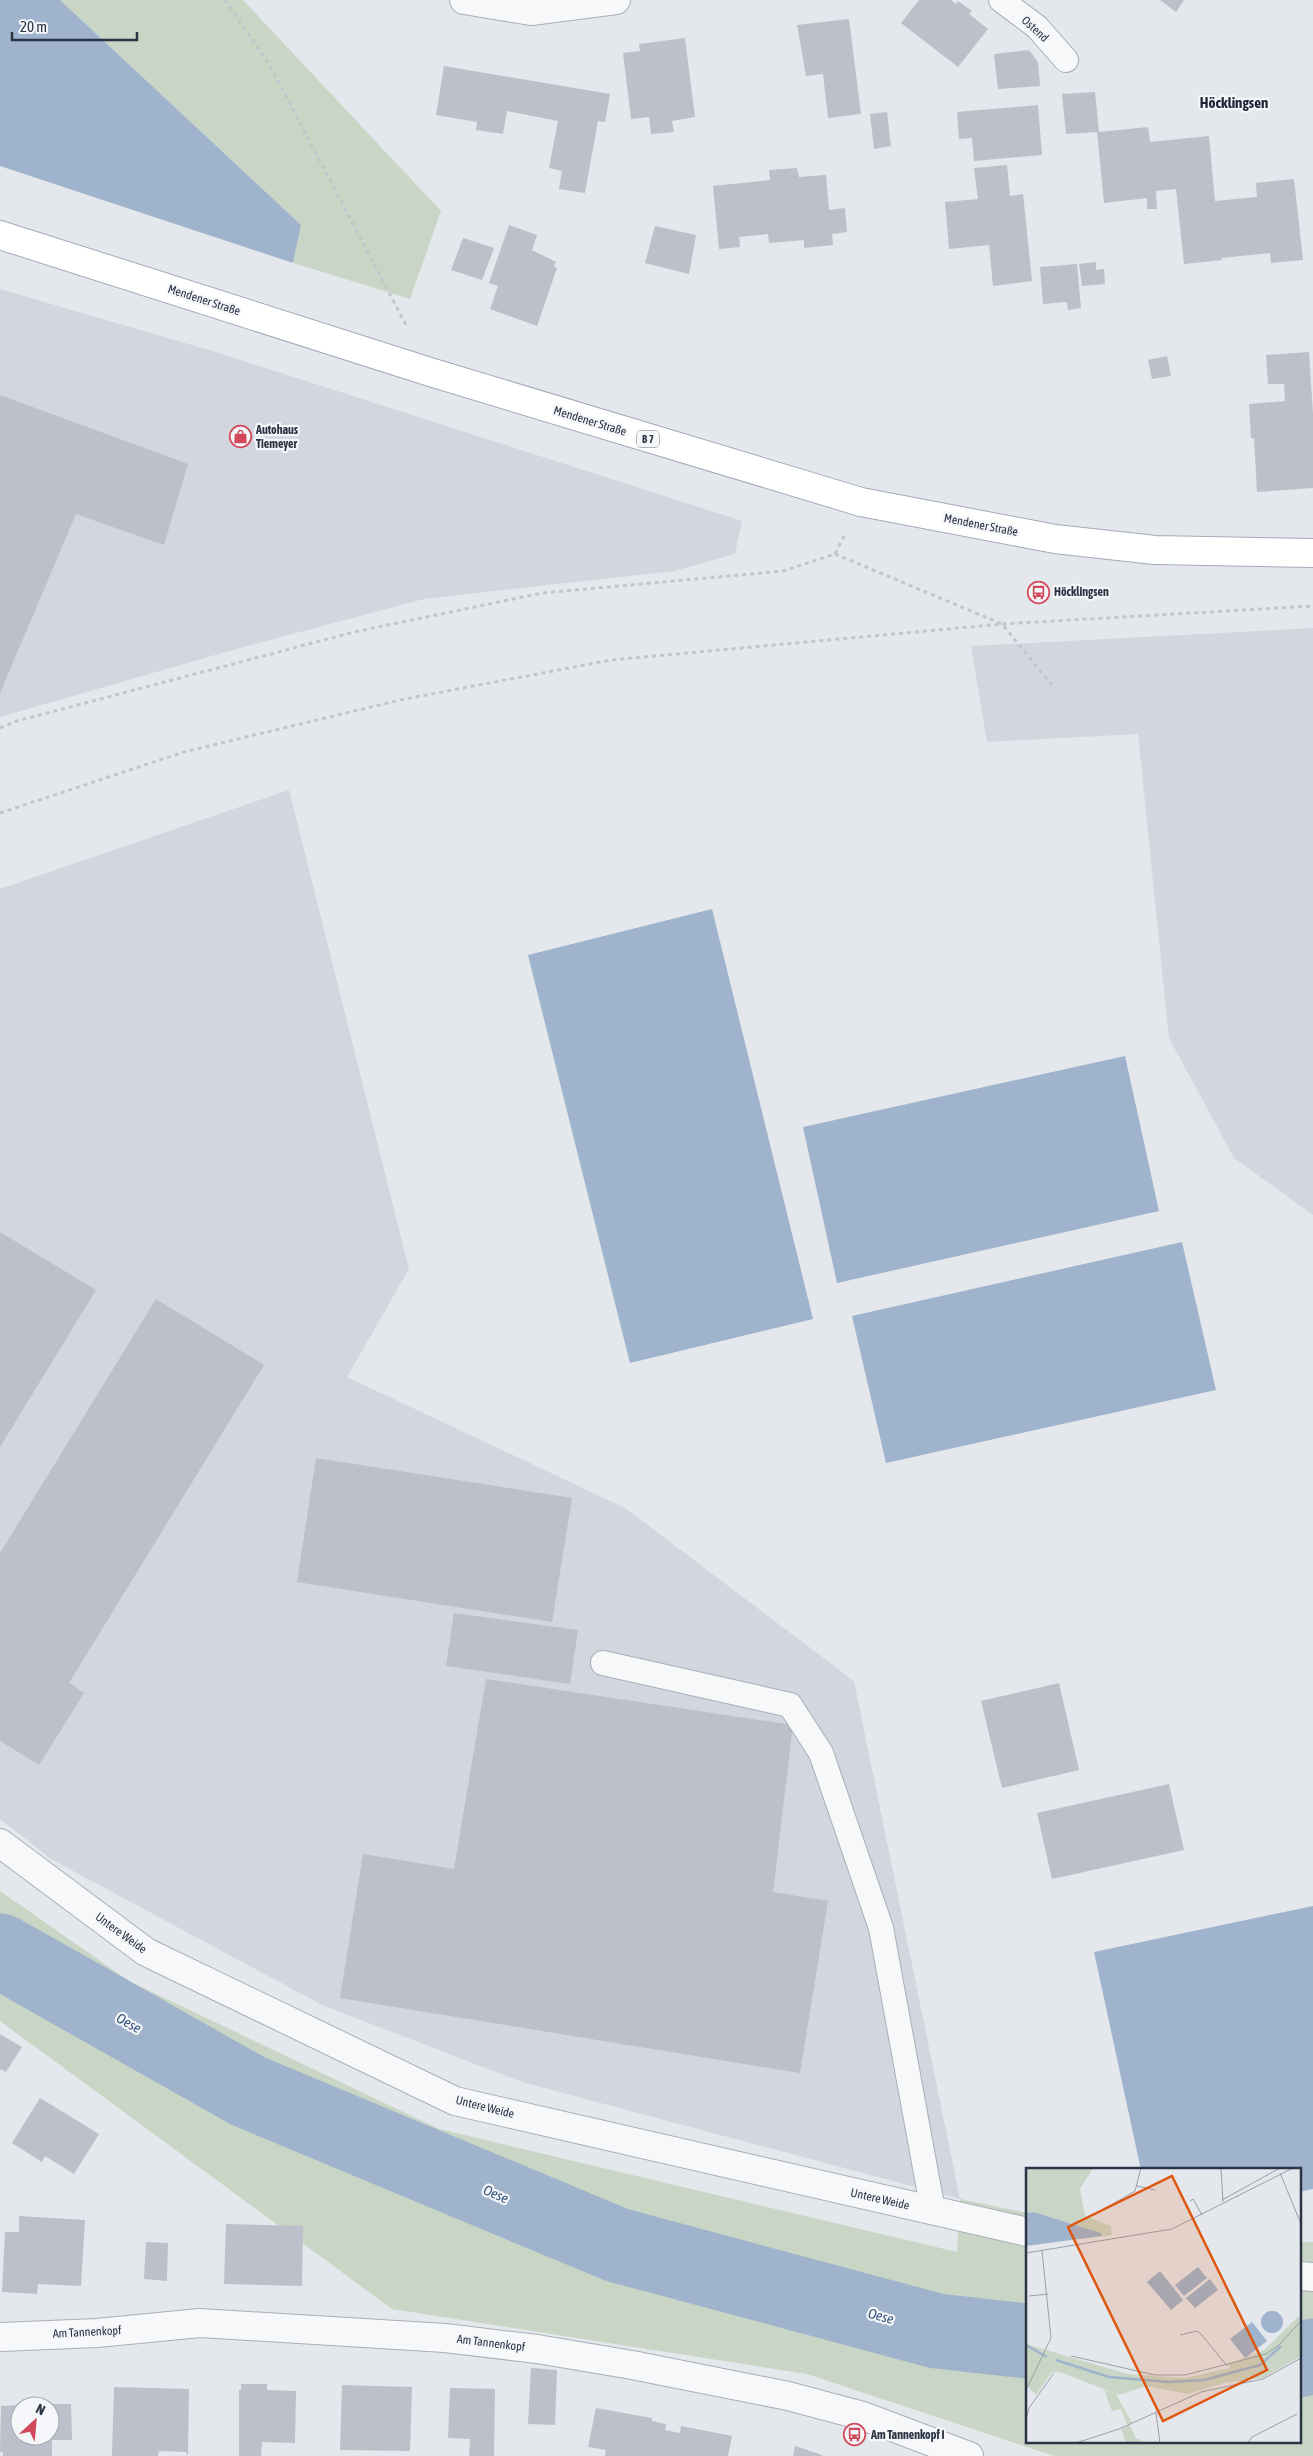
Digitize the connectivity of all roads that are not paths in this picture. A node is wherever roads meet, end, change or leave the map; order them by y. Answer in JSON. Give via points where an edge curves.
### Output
{"nodes":[{"id":1,"x":464,"y":0,"type":"edge"},
{"id":2,"x":616,"y":0,"type":"edge"},
{"id":3,"x":1002,"y":0,"type":"edge"},
{"id":4,"x":1066,"y":60,"type":"dead end"},
{"id":5,"x":0,"y":235,"type":"edge"},
{"id":6,"x":1313,"y":553,"type":"edge"},
{"id":7,"x":603,"y":1663,"type":"dead end"},
{"id":8,"x":0,"y":1843,"type":"edge"},
{"id":9,"x":933,"y":2211,"type":"junction"},
{"id":10,"x":1026,"y":2232,"type":"edge"},
{"id":11,"x":1300,"y":2276,"type":"edge"},
{"id":12,"x":1313,"y":2277,"type":"edge"},
{"id":13,"x":0,"y":2337,"type":"edge"},
{"id":14,"x":969,"y":2456,"type":"edge"}],
"edges":[{"from":1,"to":2,"type":"street","via":[[531,11]]},
{"from":3,"to":4,"type":"lane","name":"Ostend","via":[[1036,28]]},
{"from":5,"to":6,"type":"main road","name":"Mendener Straße","number":"B 7","via":[[430,372],[861,502],[1054,539],[1155,550]]},
{"from":7,"to":9,"type":"lane","via":[[790,1704],[821,1753],[881,1928]]},
{"from":8,"to":9,"type":"street","name":"Untere Weide","via":[[146,1952],[455,2101]]},
{"from":9,"to":10,"type":"street","name":"Untere Weide"},
{"from":11,"to":12,"type":"street"},
{"from":13,"to":14,"type":"street","name":"Am Tannenkopf","via":[[200,2324],[445,2338],[575,2355],[788,2396],[862,2416]]}]}
